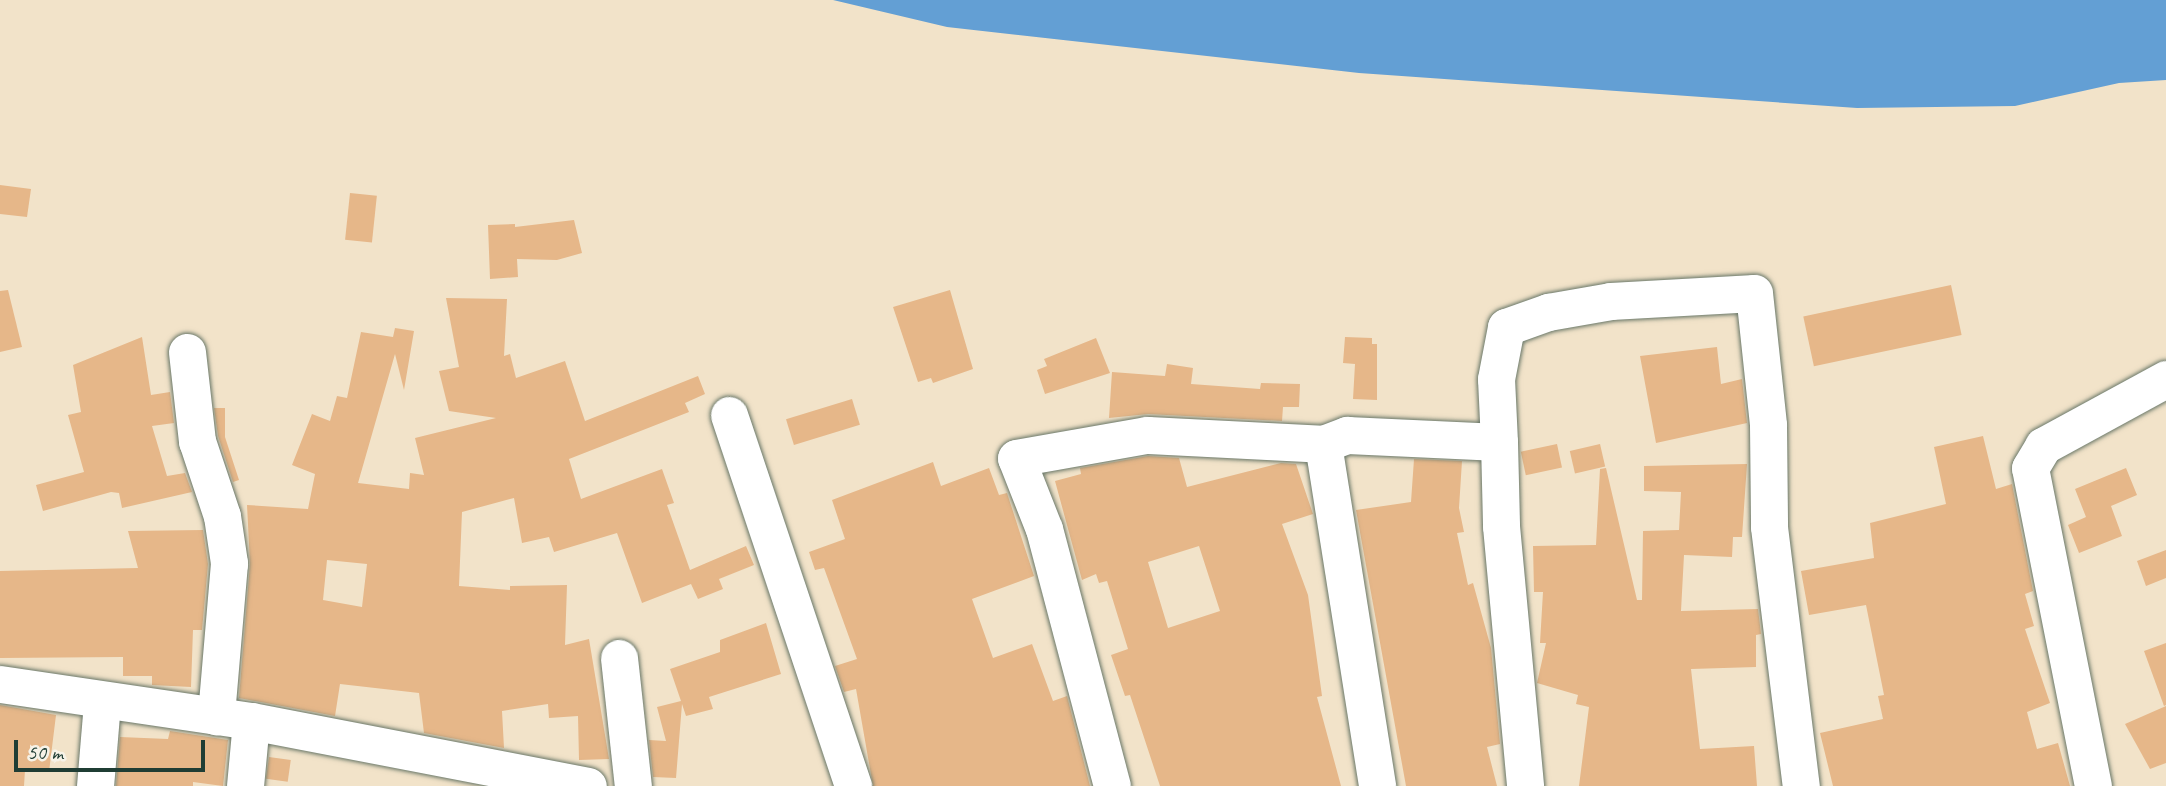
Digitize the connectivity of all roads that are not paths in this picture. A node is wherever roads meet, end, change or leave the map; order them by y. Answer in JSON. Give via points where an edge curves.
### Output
{"nodes":[{"id":1,"x":187,"y":352,"type":"dead end"},
{"id":2,"x":2166,"y":379,"type":"edge"},
{"id":3,"x":729,"y":415,"type":"dead end"},
{"id":4,"x":1499,"y":442,"type":"junction"},
{"id":5,"x":1322,"y":444,"type":"junction"},
{"id":6,"x":619,"y":658,"type":"dead end"},
{"id":7,"x":0,"y":684,"type":"edge"},
{"id":8,"x":102,"y":702,"type":"junction"},
{"id":9,"x":233,"y":718,"type":"junction"},
{"id":10,"x":95,"y":786,"type":"edge"},
{"id":11,"x":245,"y":786,"type":"edge"},
{"id":12,"x":588,"y":786,"type":"edge"},
{"id":13,"x":633,"y":786,"type":"edge"},
{"id":14,"x":853,"y":786,"type":"edge"},
{"id":15,"x":1112,"y":786,"type":"edge"},
{"id":16,"x":1377,"y":786,"type":"edge"},
{"id":17,"x":1525,"y":786,"type":"edge"},
{"id":18,"x":1801,"y":786,"type":"edge"},
{"id":19,"x":2093,"y":786,"type":"edge"}],
"edges":[{"from":1,"to":9,"type":"street","via":[[197,442],[222,516],[229,564]]},
{"from":2,"to":19,"type":"street","via":[[2043,446],[2030,468]]},
{"from":3,"to":14,"type":"street"},
{"from":4,"to":5,"type":"street","via":[[1348,435]]},
{"from":4,"to":17,"type":"street","via":[[1501,526]]},
{"from":4,"to":18,"type":"street","via":[[1496,379],[1506,327],[1548,312],[1611,301],[1754,293],[1768,425],[1769,527]]},
{"from":5,"to":15,"type":"street","via":[[1147,435],[1016,458],[1044,529]]},
{"from":5,"to":16,"type":"street"},
{"from":6,"to":13,"type":"street"},
{"from":7,"to":8,"type":"street"},
{"from":8,"to":9,"type":"street"},
{"from":8,"to":10,"type":"street"},
{"from":9,"to":11,"type":"street"},
{"from":9,"to":12,"type":"street"}]}
